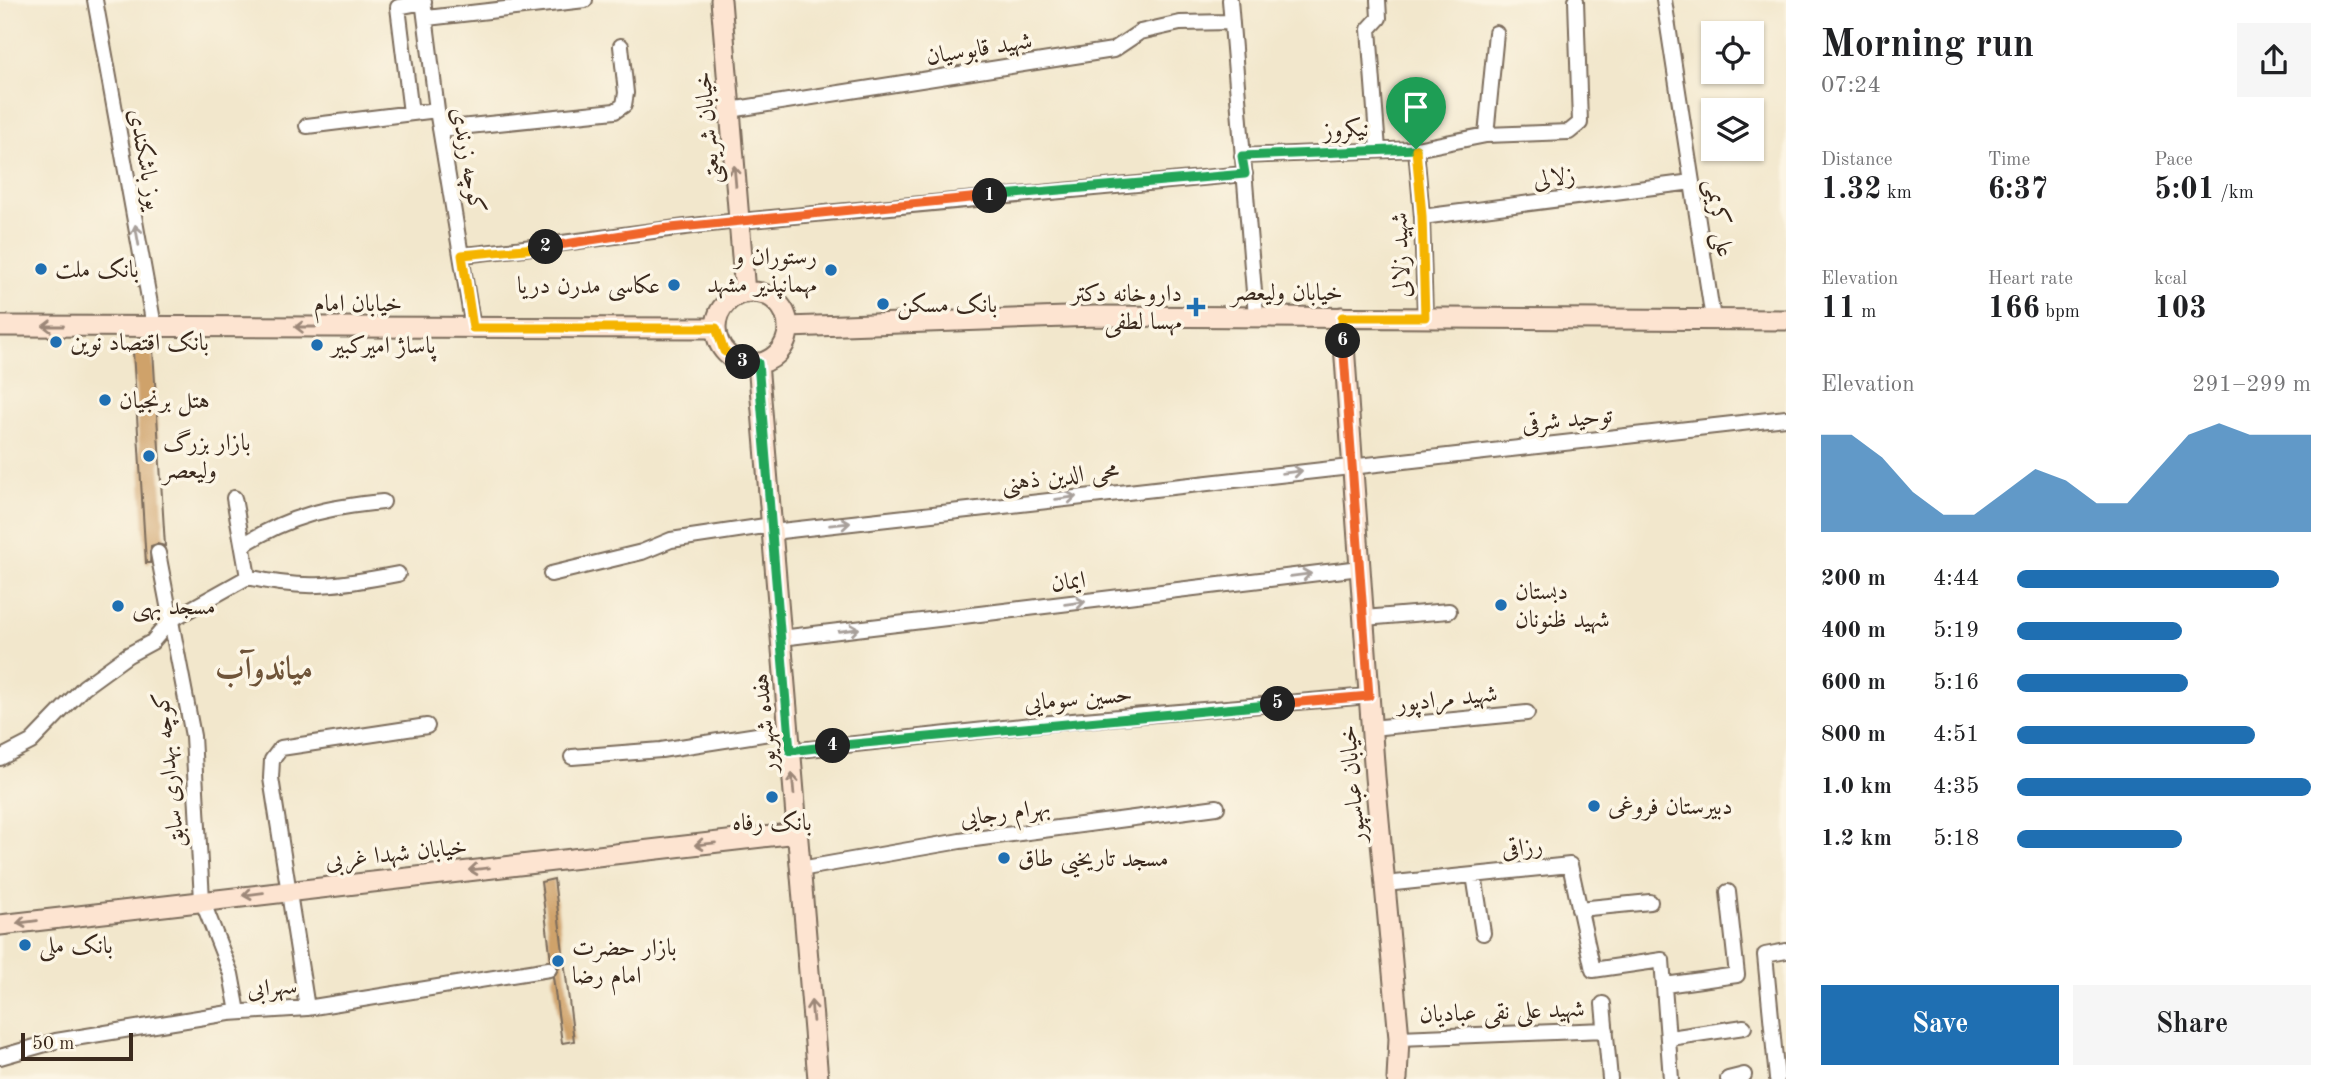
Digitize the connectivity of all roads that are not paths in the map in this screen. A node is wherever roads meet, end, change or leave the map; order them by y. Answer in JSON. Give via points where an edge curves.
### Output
{"nodes":[{"id":1,"x":95,"y":0,"type":"edge"},
{"id":2,"x":585,"y":0,"type":"edge"},
{"id":3,"x":721,"y":0,"type":"edge"},
{"id":4,"x":1230,"y":0,"type":"edge"},
{"id":5,"x":1378,"y":0,"type":"edge"},
{"id":6,"x":1576,"y":0,"type":"edge"},
{"id":7,"x":1664,"y":0,"type":"edge"},
{"id":8,"x":424,"y":1,"type":"edge"},
{"id":9,"x":426,"y":18,"type":"junction"},
{"id":10,"x":1230,"y":22,"type":"junction"},
{"id":11,"x":1496,"y":33,"type":"dead end"},
{"id":12,"x":621,"y":46,"type":"dead end"},
{"id":13,"x":437,"y":110,"type":"junction"},
{"id":14,"x":730,"y":110,"type":"junction"},
{"id":15,"x":411,"y":113,"type":"junction"},
{"id":16,"x":307,"y":126,"type":"dead end"},
{"id":17,"x":440,"y":129,"type":"junction"},
{"id":18,"x":1486,"y":135,"type":"junction"},
{"id":19,"x":1416,"y":149,"type":"junction"},
{"id":20,"x":1378,"y":150,"type":"junction"},
{"id":21,"x":1242,"y":156,"type":"junction"},
{"id":22,"x":1245,"y":174,"type":"junction"},
{"id":23,"x":1692,"y":182,"type":"junction"},
{"id":24,"x":1422,"y":216,"type":"junction"},
{"id":25,"x":739,"y":221,"type":"junction"},
{"id":26,"x":462,"y":255,"type":"junction"},
{"id":27,"x":745,"y":293,"type":"junction"},
{"id":28,"x":1256,"y":316,"type":"junction"},
{"id":29,"x":1342,"y":317,"type":"junction"},
{"id":30,"x":1425,"y":317,"type":"junction"},
{"id":31,"x":1713,"y":319,"type":"junction"},
{"id":32,"x":1786,"y":320,"type":"edge"},
{"id":33,"x":0,"y":326,"type":"edge"},
{"id":34,"x":154,"y":326,"type":"junction"},
{"id":35,"x":788,"y":327,"type":"junction"},
{"id":36,"x":473,"y":328,"type":"junction"},
{"id":37,"x":716,"y":328,"type":"junction"},
{"id":38,"x":758,"y":363,"type":"junction"},
{"id":39,"x":1786,"y":418,"type":"edge"},
{"id":40,"x":1353,"y":465,"type":"junction"},
{"id":41,"x":234,"y":498,"type":"dead end"},
{"id":42,"x":383,"y":502,"type":"dead end"},
{"id":43,"x":772,"y":528,"type":"junction"},
{"id":44,"x":243,"y":545,"type":"junction"},
{"id":45,"x":158,"y":554,"type":"dead end"},
{"id":46,"x":1360,"y":568,"type":"junction"},
{"id":47,"x":398,"y":574,"type":"dead end"},
{"id":48,"x":551,"y":574,"type":"dead end"},
{"id":49,"x":248,"y":577,"type":"junction"},
{"id":50,"x":1449,"y":611,"type":"dead end"},
{"id":51,"x":1364,"y":618,"type":"junction"},
{"id":52,"x":171,"y":620,"type":"junction"},
{"id":53,"x":781,"y":638,"type":"junction"},
{"id":54,"x":1369,"y":696,"type":"junction"},
{"id":55,"x":1527,"y":713,"type":"dead end"},
{"id":56,"x":427,"y":726,"type":"dead end"},
{"id":57,"x":1371,"y":728,"type":"junction"},
{"id":58,"x":789,"y":730,"type":"junction"},
{"id":59,"x":790,"y":751,"type":"junction"},
{"id":60,"x":572,"y":757,"type":"dead end"},
{"id":61,"x":0,"y":758,"type":"edge"},
{"id":62,"x":1217,"y":807,"type":"dead end"},
{"id":63,"x":797,"y":833,"type":"junction"},
{"id":64,"x":800,"y":869,"type":"junction"},
{"id":65,"x":1474,"y":875,"type":"junction"},
{"id":66,"x":1385,"y":884,"type":"junction"},
{"id":67,"x":289,"y":890,"type":"junction"},
{"id":68,"x":1728,"y":892,"type":"dead end"},
{"id":69,"x":202,"y":900,"type":"junction"},
{"id":70,"x":1650,"y":902,"type":"dead end"},
{"id":71,"x":1579,"y":909,"type":"junction"},
{"id":72,"x":0,"y":925,"type":"edge"},
{"id":73,"x":1483,"y":933,"type":"dead end"},
{"id":74,"x":1786,"y":951,"type":"edge"},
{"id":75,"x":549,"y":970,"type":"dead end"},
{"id":76,"x":1665,"y":985,"type":"junction"},
{"id":77,"x":1603,"y":1004,"type":"dead end"},
{"id":78,"x":307,"y":1008,"type":"junction"},
{"id":79,"x":238,"y":1012,"type":"junction"},
{"id":80,"x":1744,"y":1027,"type":"dead end"},
{"id":81,"x":1606,"y":1030,"type":"junction"},
{"id":82,"x":1399,"y":1038,"type":"junction"},
{"id":83,"x":1670,"y":1038,"type":"junction"},
{"id":84,"x":0,"y":1057,"type":"edge"},
{"id":85,"x":1744,"y":1075,"type":"dead end"},
{"id":86,"x":818,"y":1079,"type":"edge"},
{"id":87,"x":1397,"y":1079,"type":"edge"},
{"id":88,"x":1610,"y":1079,"type":"edge"},
{"id":89,"x":1671,"y":1079,"type":"edge"},
{"id":90,"x":1728,"y":1079,"type":"edge"},
{"id":91,"x":1777,"y":1079,"type":"edge"}],
"edges":[{"from":34,"to":1,"type":"street","name":"یوز باشکندی","one_way":true},
{"from":2,"to":9,"type":"street"},
{"from":3,"to":14,"type":"main road","name":"خیابان شریعتی"},
{"from":4,"to":10,"type":"street"},
{"from":5,"to":20,"type":"street","via":[[1379,18],[1369,29],[1369,42]]},
{"from":6,"to":18,"type":"street","name":"نیکروز","via":[[1580,123],[1569,132]]},
{"from":7,"to":23,"type":"street","name":"علی کریمی"},
{"from":8,"to":9,"type":"street","name":"کوچه زرندی"},
{"from":8,"to":15,"type":"street","via":[[398,7]]},
{"from":9,"to":13,"type":"street","name":"کوچه زرندی"},
{"from":10,"to":14,"type":"street","name":"شهید قابوسیان","via":[[1180,23],[1140,32],[1113,50]]},
{"from":10,"to":21,"type":"street"},
{"from":11,"to":18,"type":"street"},
{"from":12,"to":17,"type":"street","via":[[626,93],[624,105],[615,111]]},
{"from":13,"to":15,"type":"street"},
{"from":13,"to":17,"type":"street","name":"کوچه زرندی"},
{"from":25,"to":14,"type":"main road","name":"خیابان شریعتی","one_way":true},
{"from":15,"to":16,"type":"street"},
{"from":17,"to":26,"type":"street","name":"کوچه زرندی"},
{"from":18,"to":19,"type":"street","name":"نیکروز"},
{"from":19,"to":20,"type":"street","name":"نیکروز"},
{"from":19,"to":24,"type":"street","name":"شهید زلالی"},
{"from":20,"to":21,"type":"street","name":"نیکروز"},
{"from":21,"to":22,"type":"street"},
{"from":22,"to":25,"type":"street"},
{"from":22,"to":28,"type":"street"},
{"from":23,"to":24,"type":"street","name":"زلالی"},
{"from":23,"to":31,"type":"street","name":"علی کریمی"},
{"from":24,"to":30,"type":"street","name":"شهید زلالی"},
{"from":25,"to":26,"type":"street"},
{"from":25,"to":27,"type":"main road","name":"خیابان شریعتی"},
{"from":26,"to":36,"type":"street","name":"کوچه زرندی"},
{"from":27,"to":35,"type":"main road","via":[[769,297],[779,304]]},
{"from":27,"to":37,"type":"main road","via":[[727,302]]},
{"from":28,"to":29,"type":"main road","name":"خیابان ولیعصر"},
{"from":28,"to":35,"type":"main road","name":"خیابان ولیعصر","via":[[1095,316]]},
{"from":29,"to":30,"type":"main road","name":"خیابان ولیعصر"},
{"from":29,"to":40,"type":"main road","name":"خیابان عباسپور"},
{"from":30,"to":31,"type":"main road","name":"خیابان ولیعصر"},
{"from":31,"to":32,"type":"main road","name":"خیابان ولیعصر"},
{"from":34,"to":33,"type":"main road","name":"خیابان امام","one_way":true},
{"from":36,"to":34,"type":"main road","name":"خیابان امام","one_way":true},
{"from":35,"to":38,"type":"main road","via":[[776,354]]},
{"from":36,"to":37,"type":"main road","name":"خیابان امام"},
{"from":37,"to":38,"type":"main road","via":[[724,351],[746,363]]},
{"from":38,"to":43,"type":"main road","name":"هفده شهریور"},
{"from":39,"to":40,"type":"street","name":"توحید شرقی"},
{"from":43,"to":40,"type":"street","name":"محی الدین ذهنی","one_way":true},
{"from":40,"to":46,"type":"main road","name":"خیابان عباسپور"},
{"from":41,"to":44,"type":"street"},
{"from":42,"to":44,"type":"street","via":[[327,507],[290,519]]},
{"from":43,"to":48,"type":"street","name":"محی الدین ذهنی","via":[[671,540],[642,552]]},
{"from":43,"to":53,"type":"main road","name":"هفده شهریور"},
{"from":44,"to":49,"type":"street"},
{"from":45,"to":52,"type":"street","name":"کوچه بهداری سابق"},
{"from":46,"to":51,"type":"main road","name":"خیابان عباسپور"},
{"from":53,"to":46,"type":"street","name":"ایمان","one_way":true},
{"from":47,"to":49,"type":"street","via":[[327,587],[278,585]]},
{"from":49,"to":52,"type":"street"},
{"from":50,"to":51,"type":"street"},
{"from":51,"to":54,"type":"main road","name":"خیابان عباسپور"},
{"from":52,"to":61,"type":"street","via":[[152,642],[84,687],[31,742]]},
{"from":52,"to":69,"type":"street","name":"کوچه بهداری سابق","via":[[193,736]]},
{"from":53,"to":58,"type":"main road","name":"هفده شهریور"},
{"from":54,"to":57,"type":"main road","name":"خیابان عباسپور"},
{"from":54,"to":59,"type":"street","name":"حسین سومایی"},
{"from":55,"to":57,"type":"street","name":"شهید مرادپور"},
{"from":56,"to":67,"type":"street","via":[[281,748],[272,760],[271,778]]},
{"from":57,"to":66,"type":"main road","name":"خیابان عباسپور"},
{"from":58,"to":59,"type":"main road","name":"هفده شهریور"},
{"from":58,"to":60,"type":"street","via":[[661,750]]},
{"from":63,"to":59,"type":"main road","name":"هفده شهریور","one_way":true},
{"from":62,"to":64,"type":"street","name":"بهرام رجایی","via":[[960,841]]},
{"from":63,"to":64,"type":"main road","name":"هفده شهریور"},
{"from":63,"to":67,"type":"main road","name":"خیابان شهدا غربی","one_way":true},
{"from":86,"to":64,"type":"main road","name":"هفده شهریور","one_way":true},
{"from":65,"to":66,"type":"street","name":"رزاقی"},
{"from":65,"to":71,"type":"street","name":"رزاقی","via":[[1570,865]]},
{"from":65,"to":73,"type":"street"},
{"from":66,"to":82,"type":"main road","name":"خیابان عباسپور"},
{"from":67,"to":69,"type":"main road","name":"خیابان شهدا غربی","one_way":true},
{"from":67,"to":78,"type":"street"},
{"from":68,"to":76,"type":"street","via":[[1737,975]]},
{"from":69,"to":72,"type":"main road","name":"خیابان شهدا غربی","one_way":true},
{"from":69,"to":79,"type":"street","name":"کوچه بهداری سابق","via":[[231,974]]},
{"from":70,"to":71,"type":"street"},
{"from":71,"to":76,"type":"street","name":"رزاقی","via":[[1593,970],[1662,960]]},
{"from":74,"to":91,"type":"street","via":[[1765,955]]},
{"from":75,"to":78,"type":"street","name":"سهرابی"},
{"from":76,"to":83,"type":"street"},
{"from":77,"to":81,"type":"street","name":"شهید علی نقی عبادیان"},
{"from":78,"to":79,"type":"street","name":"سهرابی"},
{"from":79,"to":84,"type":"street","name":"سهرابی","via":[[56,1041]]},
{"from":80,"to":83,"type":"street"},
{"from":81,"to":82,"type":"street","name":"شهید علی نقی عبادیان"},
{"from":81,"to":88,"type":"street","name":"شهید علی نقی عبادیان"},
{"from":82,"to":87,"type":"main road","name":"خیابان عباسپور"},
{"from":83,"to":89,"type":"street"},
{"from":85,"to":90,"type":"street"}]}
